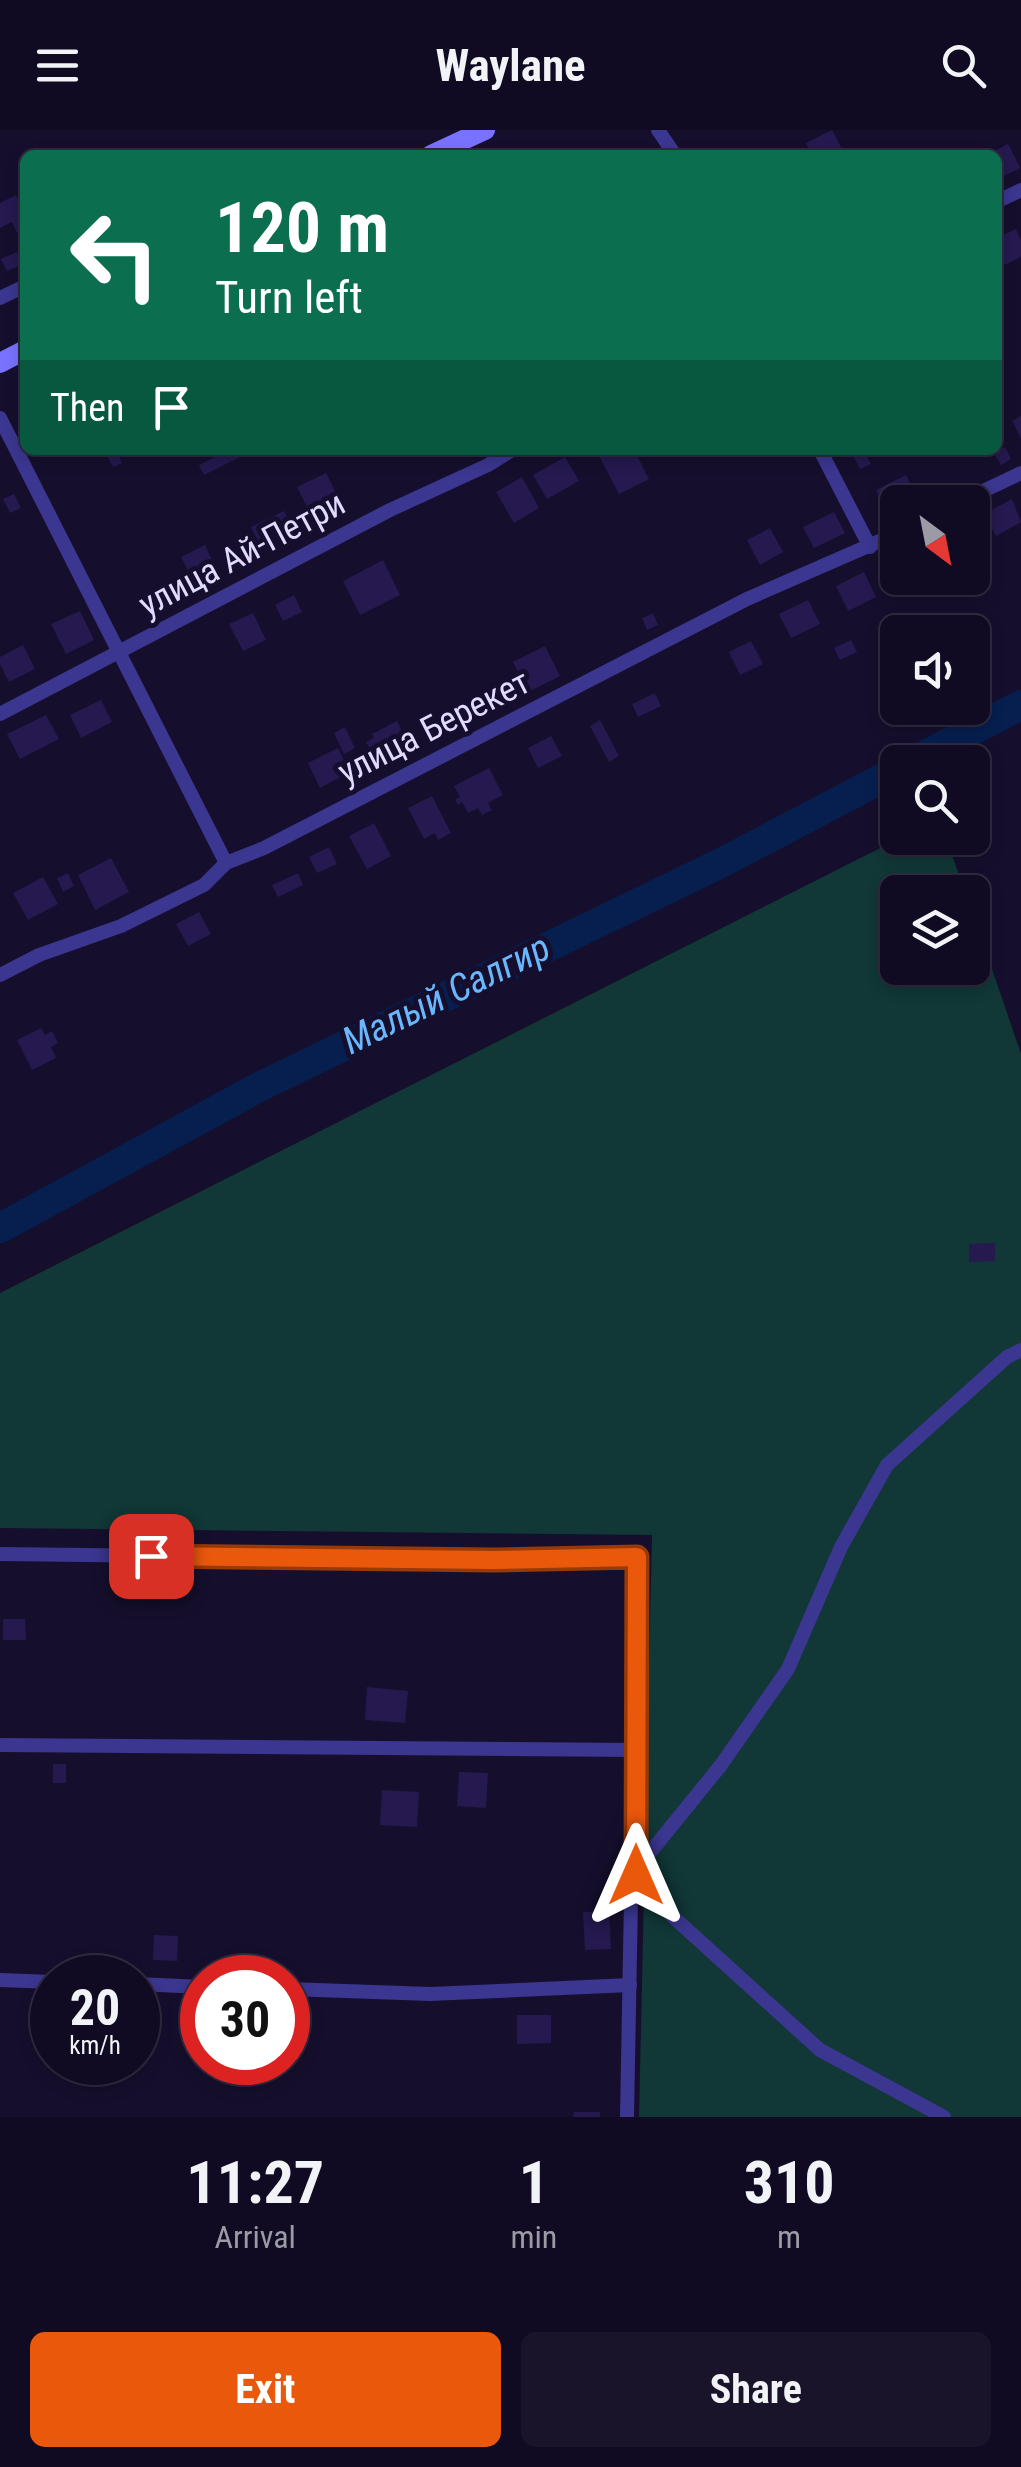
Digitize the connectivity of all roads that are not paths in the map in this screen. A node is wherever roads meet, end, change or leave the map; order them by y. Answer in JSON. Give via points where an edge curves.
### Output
{"nodes":[{"id":1,"x":484,"y":130,"type":"edge"},
{"id":2,"x":442,"y":150,"type":"edge"},
{"id":3,"x":0,"y":418,"type":"edge"},
{"id":4,"x":504,"y":455,"type":"edge"},
{"id":5,"x":823,"y":455,"type":"edge"},
{"id":6,"x":1021,"y":472,"type":"edge"},
{"id":7,"x":990,"y":487,"type":"edge"},
{"id":8,"x":880,"y":542,"type":"edge"},
{"id":9,"x":870,"y":547,"type":"junction"},
{"id":10,"x":121,"y":652,"type":"junction"},
{"id":11,"x":0,"y":714,"type":"edge"},
{"id":12,"x":226,"y":862,"type":"junction"},
{"id":13,"x":0,"y":974,"type":"edge"},
{"id":14,"x":1021,"y":1350,"type":"edge"},
{"id":15,"x":0,"y":1554,"type":"edge"},
{"id":16,"x":0,"y":1745,"type":"edge"},
{"id":17,"x":636,"y":1750,"type":"junction"},
{"id":18,"x":636,"y":1875,"type":"junction"},
{"id":19,"x":0,"y":1980,"type":"edge"},
{"id":20,"x":30,"y":1981,"type":"edge"},
{"id":21,"x":630,"y":1985,"type":"junction"},
{"id":22,"x":310,"y":1991,"type":"edge"},
{"id":23,"x":628,"y":2117,"type":"edge"},
{"id":24,"x":944,"y":2117,"type":"edge"}],
"edges":[{"from":1,"to":2,"type":"main road"},
{"from":3,"to":10,"type":"street"},
{"from":4,"to":10,"type":"street","name":"улица Ай-Петри"},
{"from":5,"to":9,"type":"street"},
{"from":6,"to":7,"type":"street"},
{"from":8,"to":9,"type":"street","name":"улица Берекет"},
{"from":9,"to":12,"type":"street","name":"улица Берекет","via":[[747,600]]},
{"from":10,"to":11,"type":"street","name":"улица Ай-Петри"},
{"from":10,"to":12,"type":"street"},
{"from":12,"to":13,"type":"street","name":"улица Берекет","via":[[204,885],[138,918]]},
{"from":14,"to":18,"type":"street","via":[[887,1465],[841,1547],[788,1668]]},
{"from":15,"to":17,"type":"street","via":[[637,1557]]},
{"from":16,"to":17,"type":"street"},
{"from":17,"to":18,"type":"street"},
{"from":18,"to":21,"type":"street"},
{"from":18,"to":24,"type":"street","via":[[820,2050]]},
{"from":19,"to":20,"type":"street"},
{"from":21,"to":22,"type":"street","via":[[430,1994]]},
{"from":21,"to":23,"type":"street"}]}
